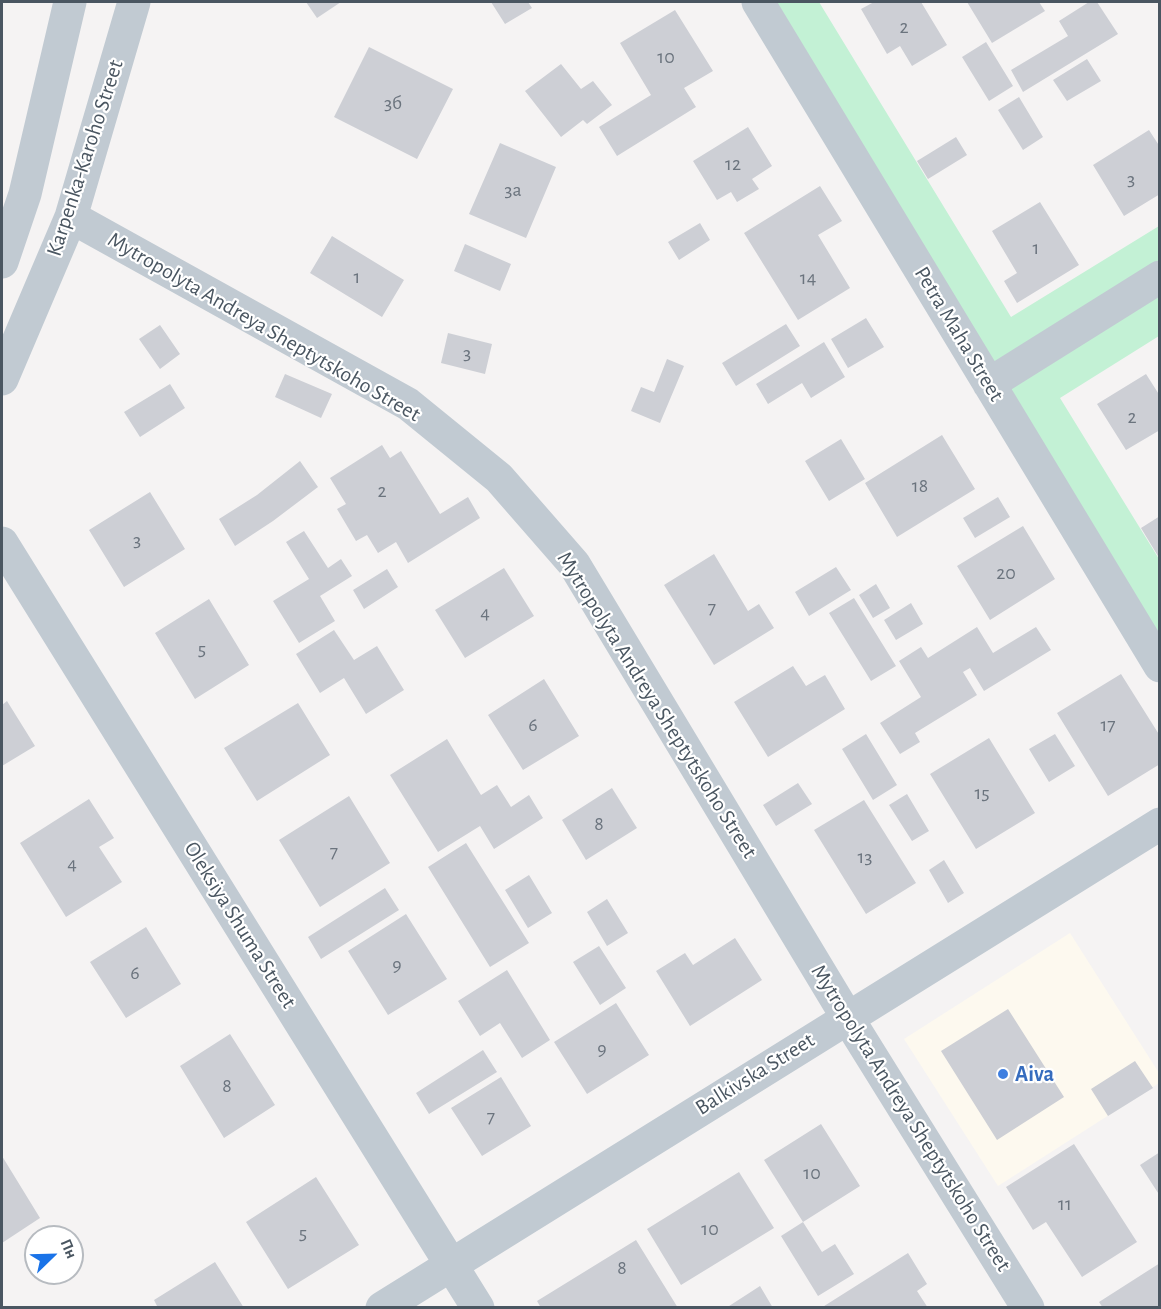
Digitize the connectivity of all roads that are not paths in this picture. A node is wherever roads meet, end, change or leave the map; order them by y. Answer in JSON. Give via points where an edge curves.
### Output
{"nodes":[{"id":1,"x":70,"y":2,"type":"edge"},
{"id":2,"x":134,"y":2,"type":"edge"},
{"id":3,"x":758,"y":2,"type":"edge"},
{"id":4,"x":71,"y":217,"type":"junction"},
{"id":5,"x":2,"y":262,"type":"edge"},
{"id":6,"x":1160,"y":278,"type":"edge"},
{"id":7,"x":2,"y":379,"type":"edge"},
{"id":8,"x":989,"y":384,"type":"junction"},
{"id":9,"x":2,"y":543,"type":"edge"},
{"id":10,"x":1160,"y":666,"type":"edge"},
{"id":11,"x":1160,"y":824,"type":"edge"},
{"id":12,"x":847,"y":1017,"type":"junction"},
{"id":13,"x":451,"y":1264,"type":"junction"},
{"id":14,"x":382,"y":1308,"type":"edge"},
{"id":15,"x":478,"y":1308,"type":"edge"},
{"id":16,"x":1028,"y":1308,"type":"edge"}],
"edges":[{"from":1,"to":5,"type":"street","name":"Karpenka-Karoho Street","via":[[24,194]]},
{"from":2,"to":4,"type":"street","name":"Karpenka-Karoho Street"},
{"from":3,"to":8,"type":"street","name":"Petra Maha Street"},
{"from":4,"to":7,"type":"street","name":"Karpenka-Karoho Street"},
{"from":4,"to":12,"type":"street","name":"Mytropolyta Andreya Sheptytskoho Street","via":[[408,404],[499,478],[574,564]]},
{"from":6,"to":8,"type":"street"},
{"from":8,"to":10,"type":"street","name":"Petra Maha Street"},
{"from":9,"to":13,"type":"street","name":"Oleksiya Shuma Street"},
{"from":11,"to":12,"type":"street","name":"Balkivska Street"},
{"from":12,"to":13,"type":"street","name":"Balkivska Street"},
{"from":12,"to":16,"type":"street","name":"Mytropolyta Andreya Sheptytskoho Street"},
{"from":13,"to":14,"type":"street","name":"Balkivska Street"},
{"from":13,"to":15,"type":"street","name":"Oleksiya Shuma Street"}]}
